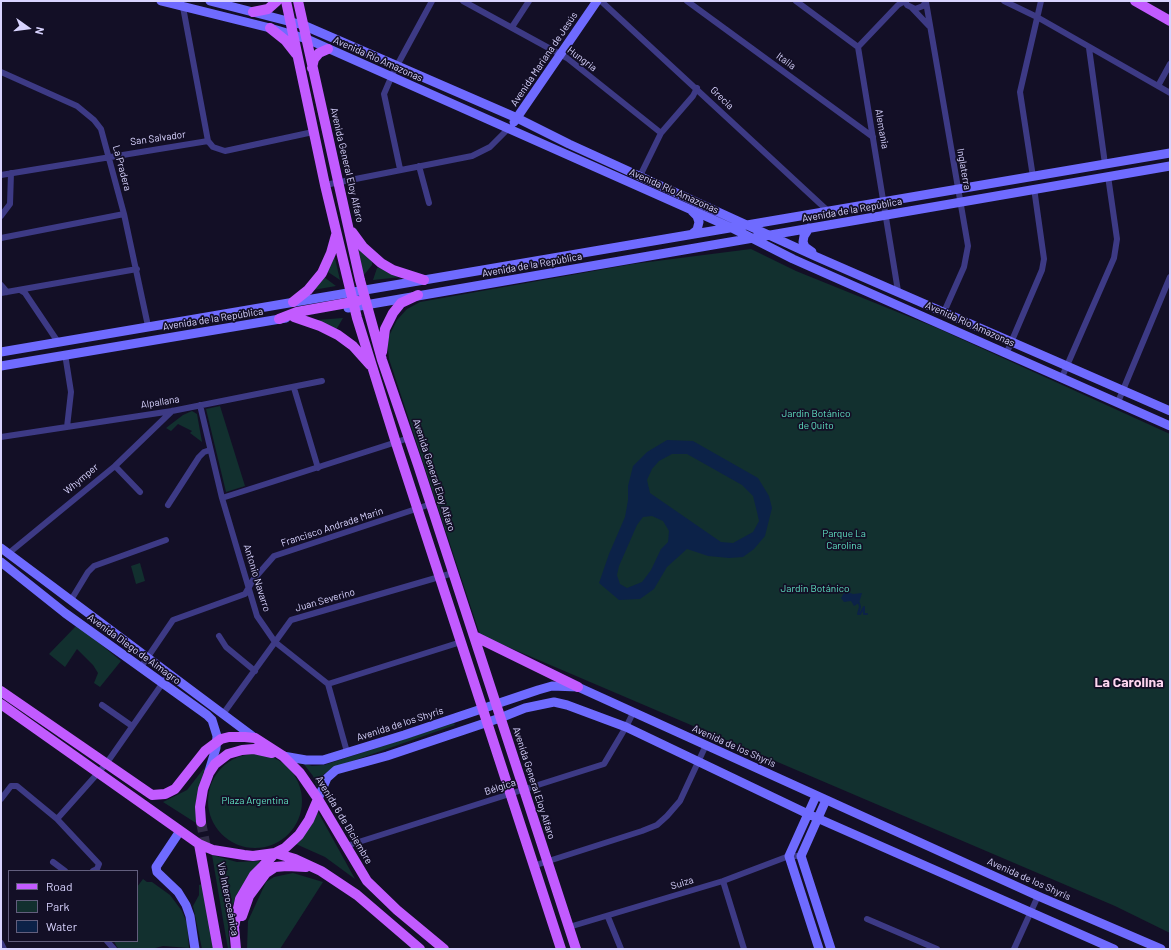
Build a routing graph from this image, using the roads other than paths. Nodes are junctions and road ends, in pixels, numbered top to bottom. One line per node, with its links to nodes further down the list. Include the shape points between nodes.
1 (161, 1): 18 (main road, Avenida Río Amazonas)
2 (210, 1): 20 (main road, Avenida Río Amazonas)
3 (277, 1): 20 (main road, via 268,9)
4 (286, 1): 22 (main road)
5 (298, 1): 24 (main road, Avenida General Eloy Alfaro)
6 (432, 1): 36 (street)
7 (463, 1): 25 (street, Hungria)
8 (529, 1): 25 (street)
9 (597, 1): 33 (main road, Avenida Mariana de Jesús)
10 (601, 1): 41 (street, Grecia)
11 (688, 1): 47 (street, Italia)
12 (796, 1): 30 (street)
13 (905, 1): 19 (street); 30 (street, via 898,5)
14 (1004, 1): 21 (street)
15 (1041, 1): 21 (street)
16 (1135, 1): 23 (main road)
17 (926, 2): 19 (street, via 919,8); 26 (street, Inglaterra)
18 (183, 7): 27 (main road, Avenida Río Amazonas); 48 (street)
19 (911, 8): 26 (street)
20 (252, 12): 22 (main road, Avenida Río Amazonas)
21 (1037, 17): 31 (street); 61 (street, via 1020,92)
22 (290, 21): 24 (main road, Avenida Río Amazonas); 28 (main road)
23 (1170, 21)
24 (303, 25): 29 (main road, Avenida General Eloy Alfaro); 36 (main road, Avenida Río Amazonas)
25 (512, 27): 33 (street, Hungria)
26 (930, 27): 66 (street, Inglaterra)
27 (270, 28): 28 (main road, Avenida Río Amazonas); 34 (main road, via 285,40)
28 (294, 36): 29 (main road, Avenida Río Amazonas); 34 (main road)
29 (307, 40): 32 (main road, Avenida Río Amazonas); 37 (main road, Avenida General Eloy Alfaro)
30 (858, 47): 47 (street, Alemania)
31 (1089, 48): 40 (street); 51 (street)
32 (328, 49): 37 (main road, via 319,53); 39 (main road, Avenida Río Amazonas)
33 (559, 54): 43 (main road, Avenida Mariana de Jesús); 46 (street, Hungria)
34 (298, 57): 45 (main road)
35 (1170, 64): 40 (street)
36 (396, 66): 39 (street); 43 (main road, Avenida Río Amazonas)
37 (312, 68): 62 (main road, Avenida General Eloy Alfaro)
38 (1, 72): 50 (street, La Pradera, via 86,112 101,130)
39 (391, 77): 44 (main road, Avenida Río Amazonas); 54 (street, via 384,99)
40 (1158, 86): 42 (street)
41 (697, 88): 46 (street); 71 (street, Grecia)
42 (1170, 93)
43 (516, 118): 44 (main road, Avenida Mariana de Jesús); 59 (main road, Avenida Río Amazonas)
44 (508, 129): 53 (street, via 497,142 482,152); 70 (main road, Avenida Río Amazonas)
45 (313, 132): 48 (street, via 225,150 216,149); 64 (main road)
46 (661, 133): 59 (street)
47 (873, 136): 67 (street, Alemania)
48 (208, 141): 50 (street, San Salvador)
49 (1170, 153): 51 (main road, Avenida de la República)
50 (109, 156): 57 (street, San Salvador); 72 (street, La Pradera)
51 (1105, 164): 55 (main road, Avenida de la República)
52 (1170, 164): 56 (main road, Avenida de la República); 60 (main road, Avenida de la República)
53 (419, 166): 54 (street); 69 (street)
54 (400, 169): 62 (street)
55 (1063, 172): 56 (main road, Avenida de la República); 61 (main road, Avenida de la República)
56 (1097, 172): 63 (main road, Avenida de la República)
57 (11, 173): 58 (street, San Salvador); 74 (street, via 10,204)
58 (1, 175)
59 (640, 176): 75 (main road, Avenida Río Amazonas)
60 (1108, 176): 63 (main road, Avenida de la República); 107 (street, via 1117,239 1114,258)
61 (1033, 177): 66 (main road, Avenida de la República)
62 (338, 182): 64 (street); 76 (main road, Avenida General Eloy Alfaro)
63 (1067, 182): 65 (main road, Avenida de la República)
64 (325, 185): 79 (main road)
65 (1034, 188): 68 (main road, Avenida de la República); 101 (street, via 1044,259 1042,270)
66 (957, 190): 67 (main road, Avenida de la República); 68 (street, Inglaterra)
67 (884, 202): 71 (main road, Avenida de la República); 73 (street, Alemania)
68 (959, 202): 73 (main road, Avenida de la República); 97 (street, Inglaterra, via 968,246 964,267)
69 (429, 203)
70 (691, 210): 77 (main road, Avenida Río Amazonas); 80 (main road, via 699,222 697,230)
71 (828, 211): 75 (main road, Avenida de la República)
72 (124, 214): 82 (street); 85 (street, La Pradera)
73 (886, 215): 78 (main road, Avenida de la República); 91 (street, Alemania)
74 (1, 216)
75 (749, 225): 77 (main road, Avenida de la República); 81 (main road, Avenida Río Amazonas)
76 (349, 228): 87 (main road, via 363,247 380,263); 90 (main road, Avenida General Eloy Alfaro)
77 (732, 228): 80 (main road, Avenida de la República); 83 (main road, Avenida Río Amazonas)
78 (809, 228): 81 (main road, Avenida de la República); 84 (main road, via 804,236 804,245)
79 (337, 233): 94 (main road); 95 (main road, via 322,273 308,290)
80 (692, 234): 87 (main road, Avenida de la República)
81 (771, 235): 83 (main road, Avenida de la República); 84 (main road, Avenida Río Amazonas)
82 (1, 238)
83 (752, 238): 93 (main road, Avenida de la República); 104 (main road, Avenida Río Amazonas, via 792,259)
84 (817, 257): 91 (main road, Avenida Río Amazonas)
85 (137, 269): 89 (street); 100 (street, La Pradera)
86 (1170, 277): 113 (street)
87 (424, 280): 90 (main road, Avenida de la República)
88 (1, 285): 92 (street)
89 (20, 290): 92 (street); 102 (street, via 25,293)
90 (363, 291): 94 (main road, via 361,299); 96 (main road, Avenida General Eloy Alfaro)
91 (898, 291): 97 (main road, Avenida Río Amazonas)
92 (4, 293)
93 (418, 295): 96 (main road, Avenida de la República); 106 (main road, via 401,304 393,313 385,329)
94 (353, 300): 95 (main road, Avenida de la República); 96 (main road, Avenida de la República); 98 (main road, Avenida de la República); 99 (main road, via 297,312); 109 (main road)
95 (293, 302): 100 (main road, Avenida de la República)
96 (366, 304): 106 (main road, Avenida General Eloy Alfaro)
97 (944, 312): 101 (main road, Avenida Río Amazonas)
98 (294, 317): 99 (main road, Avenida de la República); 109 (main road, via 320,326 345,340)
99 (279, 319): 105 (main road, Avenida de la República)
100 (148, 326): 102 (main road, Avenida de la República)
101 (1012, 341): 104 (street); 107 (main road, Avenida Río Amazonas)
102 (58, 342): 103 (main road, Avenida de la República)
103 (1, 352)
104 (1007, 352): 110 (main road, Avenida Río Amazonas)
105 (65, 354): 108 (main road, Avenida de la República); 119 (street, via 70,387)
106 (382, 360): 121 (main road, Avenida General Eloy Alfaro)
107 (1067, 365): 110 (street); 113 (main road, Avenida Río Amazonas)
108 (1, 366)
109 (374, 369): 122 (main road)
110 (1062, 377): 114 (main road, Avenida Río Amazonas)
111 (322, 381): 112 (street, Alpallana)
112 (294, 388): 115 (street, Alpallana); 125 (street)
113 (1123, 390): 114 (street); 117 (main road, Avenida Río Amazonas)
114 (1118, 402): 118 (main road, Avenida Río Amazonas)
115 (200, 406): 116 (street, Alpallana); 123 (street, Antonio Navarro)
116 (172, 411): 119 (street, Alpallana); 124 (street, Whymper)
117 (1170, 411)
118 (1170, 426)
119 (67, 427): 120 (street, Alpallana)
120 (1, 436)
121 (409, 438): 122 (street); 128 (main road, Avenida General Eloy Alfaro)
122 (396, 443): 125 (street); 130 (main road)
123 (210, 450): 127 (street, Antonio Navarro); 129 (street, via 199,458)
124 (115, 466): 126 (street); 132 (street, Whymper)
125 (318, 468): 127 (street)
126 (140, 492)
127 (222, 498): 136 (street, Antonio Navarro)
128 (431, 504): 130 (street, Francisco Andrade Marin); 134 (main road, Avenida General Eloy Alfaro)
129 (168, 505)
130 (418, 509): 135 (main road); 136 (street, Francisco Andrade Marin, via 274,556)
131 (166, 540): 137 (street, via 94,566)
132 (5, 550): 133 (main road, Whymper); 137 (main road, Avenida Diego de Almagro)
133 (1, 561): 143 (main road, Avenida Diego de Almagro, via 65,613)
134 (453, 573): 135 (street, Juan Severino); 139 (main road, Avenida General Eloy Alfaro)
135 (440, 577): 140 (street, Juan Severino, via 291,620); 141 (main road)
136 (248, 588): 140 (street, Antonio Navarro, via 257,616); 142 (street, Francisco Andrade Marin, via 245,594 173,620)
137 (71, 600): 142 (main road, Avenida Diego de Almagro)
138 (219, 636): 144 (street, via 226,647)
139 (474, 636): 148 (main road); 151 (main road, Avenida General Eloy Alfaro)
140 (275, 642): 144 (street, Juan Severino); 147 (street, Antonio Navarro)
141 (462, 642): 147 (street); 153 (main road)
142 (147, 657): 143 (street, Francisco Andrade Marin); 145 (main road, Avenida Diego de Almagro)
143 (141, 667): 146 (main road, Avenida Diego de Almagro)
144 (255, 671): 155 (street, Juan Severino)
145 (169, 674): 146 (street); 155 (main road, Avenida Diego de Almagro)
146 (163, 683): 158 (street); 161 (main road, Avenida Diego de Almagro, via 210,719)
147 (328, 684): 163 (street)
148 (578, 687): 151 (main road, Avenida de los Shyris, via 552,686); 154 (main road, Avenida de los Shyris)
149 (1, 691): 166 (main road)
150 (1, 704): 167 (main road)
151 (495, 704): 153 (main road, Avenida de los Shyris); 156 (main road, Avenida General Eloy Alfaro)
152 (102, 705): 158 (street)
153 (484, 708): 157 (main road); 163 (main road, Avenida de los Shyris)
154 (633, 713): 159 (street, Bélgica); 162 (main road, Avenida de los Shyris)
155 (223, 714): 160 (main road, Avenida Diego de Almagro)
156 (500, 718): 157 (main road); 159 (main road, via 525,708 554,702); 169 (main road, Avenida General Eloy Alfaro)
157 (488, 722): 170 (main road); 173 (main road, via 336,770 327,778)
158 (132, 726): 166 (street)
159 (626, 727): 165 (main road); 169 (street, Bélgica, via 604,764)
160 (255, 738): 161 (main road, via 229,737); 164 (main road, Avenida 6 de Diciembre)
161 (217, 742): 166 (main road, via 205,751 175,789 165,794 152,795 145,792); 168 (main road, Avenida Diego de Almagro)
162 (706, 745): 165 (street); 171 (main road, Avenida de los Shyris)
163 (347, 752): 164 (main road, Avenida de los Shyris, via 314,760)
164 (283, 756): 168 (main road, via 254,749 236,751 221,758); 173 (main road, Avenida 6 de Diciembre, via 300,773)
165 (699, 763): 175 (main road); 186 (street, via 680,801 657,825)
166 (106, 764): 167 (street)
167 (98, 772): 177 (street); 179 (main road)
168 (209, 773): 178 (main road, via 201,795)
169 (523, 790): 170 (street, Bélgica); 186 (main road, Avenida General Eloy Alfaro)
170 (511, 794): 181 (street, Bélgica); 188 (main road)
171 (816, 796): 174 (main road, Avenida de los Shyris); 175 (main road)
172 (1, 799): 177 (street, via 11,786 17,786)
173 (318, 799): 181 (main road, Avenida 6 de Diciembre); 183 (main road, Vía Interoceánica, via 311,817 299,835)
174 (826, 800): 176 (main road); 193 (main road, Avenida de los Shyris)
175 (808, 814): 176 (main road); 184 (main road)
176 (818, 818): 185 (main road); 194 (main road)
177 (57, 819): 190 (street, via 98,864)
178 (201, 822)
179 (180, 831): 180 (main road); 200 (main road, via 156,867 157,872 178,892 186,905)
180 (199, 844): 183 (main road, via 218,851 244,855); 201 (main road)
181 (346, 846): 206 (main road, Avenida 6 de Diciembre, via 367,881)
182 (207, 853): 202 (main road, Vía Interoceánica)
183 (275, 853): 191 (main road); 203 (main road, Vía Interoceánica, via 254,875 240,899 234,927)
184 (789, 856): 185 (street, Suiza); 192 (street, Suiza); 211 (main road)
185 (802, 856): 212 (main road)
186 (546, 861): 188 (street); 197 (main road, Avenida General Eloy Alfaro)
187 (52, 862): 189 (street)
188 (533, 866): 207 (main road)
189 (64, 870)
190 (97, 870)
191 (321, 871): 204 (main road, via 287,866 276,867 266,873 249,896 242,911); 205 (main road, via 357,895)
192 (723, 881): 195 (street, Suiza); 210 (street)
193 (1038, 896): 194 (street); 216 (main road, Avenida de los Shyris)
194 (1030, 913): 214 (street); 215 (main road)
195 (608, 916): 197 (street, Suiza); 209 (street)
196 (867, 919): 213 (street)
197 (569, 927): 208 (main road, Avenida General Eloy Alfaro)
198 (1, 943): 199 (street)
199 (4, 949)
200 (195, 949)
201 (218, 949)
202 (225, 949)
203 (236, 949)
204 (240, 949)
205 (420, 949)
206 (444, 949)
207 (561, 949)
208 (576, 949)
209 (621, 949)
210 (744, 949)
211 (820, 949)
212 (831, 949)
213 (937, 949)
214 (1014, 949)
215 (1114, 949)
216 (1161, 949)

